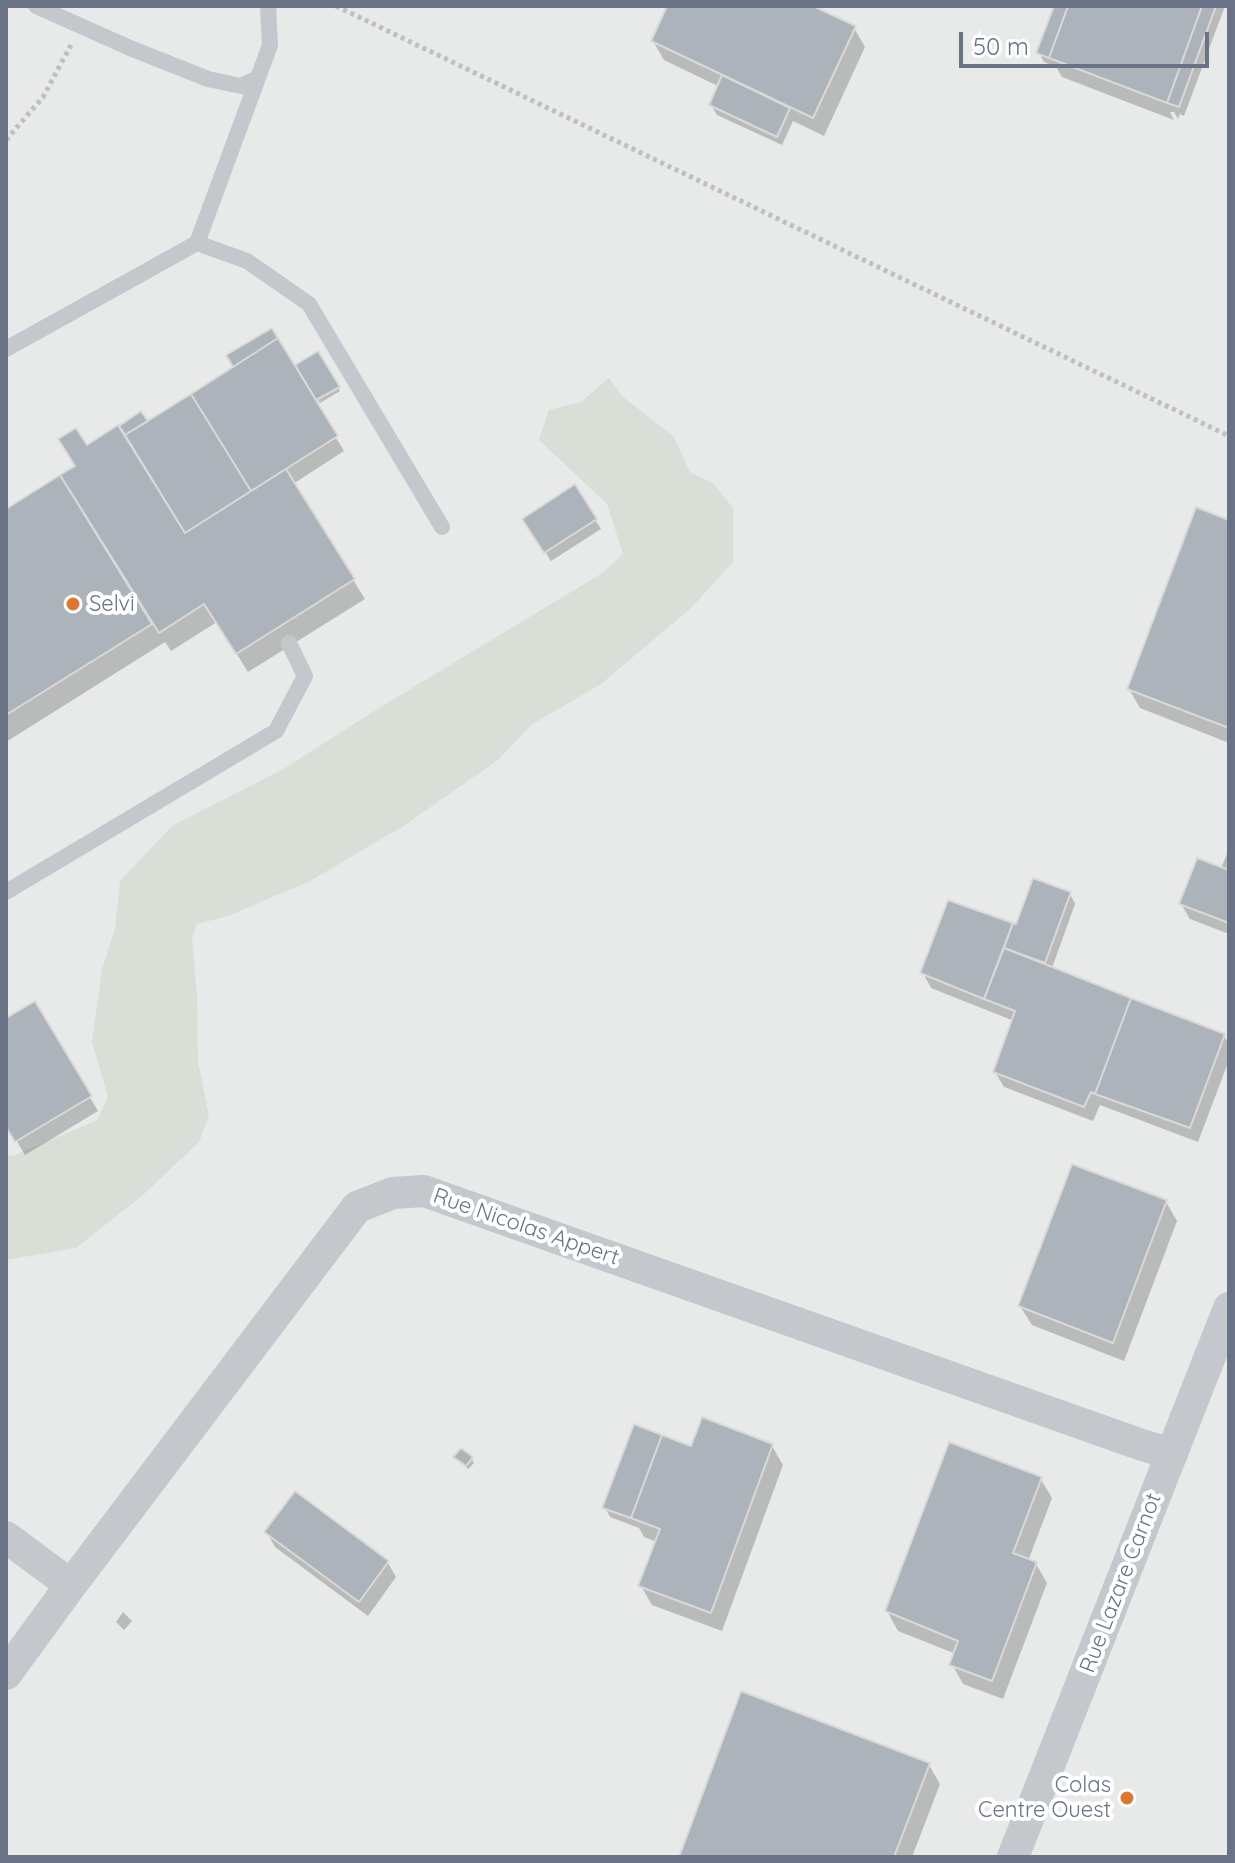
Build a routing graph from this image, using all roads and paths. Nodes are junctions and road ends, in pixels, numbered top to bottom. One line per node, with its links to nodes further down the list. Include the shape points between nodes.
1 (36, 6): 4 (lane)
2 (268, 6): 5 (lane, via 270,45)
3 (336, 6): 9 (path)
4 (82, 27): 5 (lane, via 208,79 241,86); 6 (path, via 43,97)
5 (258, 78): 7 (lane)
6 (6, 140)
7 (197, 243): 8 (lane); 10 (lane, via 247,261 309,304)
8 (6, 349)
9 (1229, 436)
10 (442, 527)
11 (289, 643): 12 (lane, via 305,676 276,731)
12 (6, 892)
13 (1229, 1308): 14 (street, Rue Lazare Carnot)
14 (1172, 1454): 16 (street, Rue Nicolas Appert, via 424,1191 393,1193 357,1207); 18 (street, Rue Lazare Carnot)
15 (6, 1537): 16 (street)
16 (71, 1585): 17 (street, Rue Nicolas Appert)
17 (6, 1674)
18 (1013, 1857)

